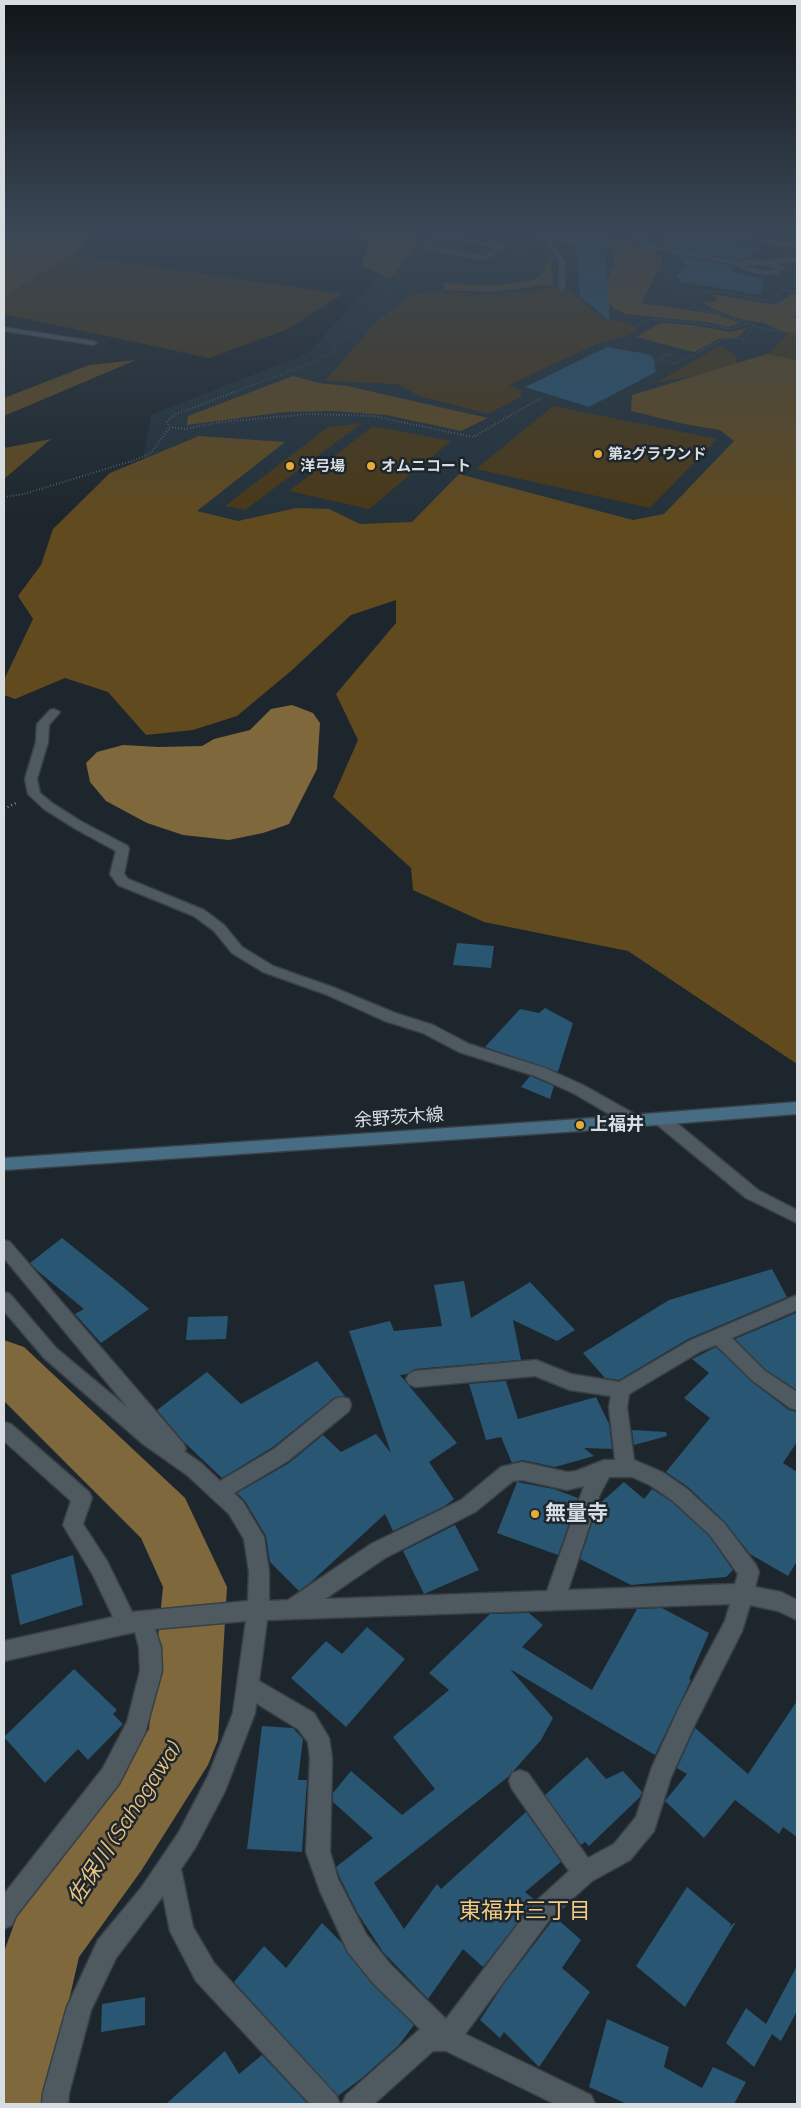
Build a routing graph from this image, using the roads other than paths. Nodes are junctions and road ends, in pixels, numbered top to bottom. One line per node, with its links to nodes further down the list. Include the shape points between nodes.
1 (4, 328): 2 (lane)
2 (93, 343)
3 (54, 712): 6 (street, via 43,724 42,742 32,778 34,794 78,826 123,849 117,874 123,882 199,913 219,928 238,950 268,969 330,990 464,1048 540,1072)
4 (797, 1108): 5 (main road, 余野茨木線)
5 (661, 1119): 6 (main road, 余野茨木線); 8 (street, via 752,1194)
6 (634, 1121): 7 (main road, 余野茨木線)
7 (4, 1164)
8 (797, 1217)
9 (4, 1247): 18 (street)
10 (4, 1299): 18 (street, via 50,1354 150,1438)
11 (797, 1302): 12 (street)
12 (719, 1336): 14 (street, via 695,1346); 15 (street, via 759,1376)
13 (415, 1379): 14 (street, via 536,1368 570,1382)
14 (620, 1390): 20 (street, via 618,1407)
15 (797, 1402)
16 (342, 1405): 21 (street, via 281,1455)
17 (4, 1430): 27 (street, via 82,1498 73,1525)
18 (194, 1468): 21 (street)
19 (604, 1468): 20 (street); 23 (street, via 591,1491); 24 (street, via 566,1481 522,1471 508,1473 468,1506 378,1551)
20 (625, 1468): 22 (street, via 657,1478 717,1529 749,1572)
21 (219, 1492): 26 (street, via 236,1508 254,1537 259,1572)
22 (742, 1594): 23 (street); 25 (street, via 781,1602); 32 (street, via 734,1624 660,1776 646,1823 622,1852)
23 (554, 1600): 24 (street)
24 (291, 1610): 26 (street)
25 (797, 1610)
26 (258, 1611): 27 (street); 29 (street)
27 (134, 1622): 28 (street); 33 (street, via 150,1647 151,1671 137,1725 111,1776)
28 (4, 1651)
29 (248, 1686): 31 (street, via 244,1713 217,1783); 34 (street, via 306,1721 318,1738 318,1852 328,1883 357,1944 382,1974)
30 (520, 1781): 32 (street)
31 (169, 1868): 35 (street, via 107,1948 79,2007); 36 (street, via 182,1931 205,1972)
32 (584, 1873): 34 (street, via 542,1911)
33 (4, 1917)
34 (447, 2038): 37 (street, via 428,2038); 38 (street)
35 (55, 2104)
36 (328, 2104)
37 (355, 2104)
38 (582, 2104)

